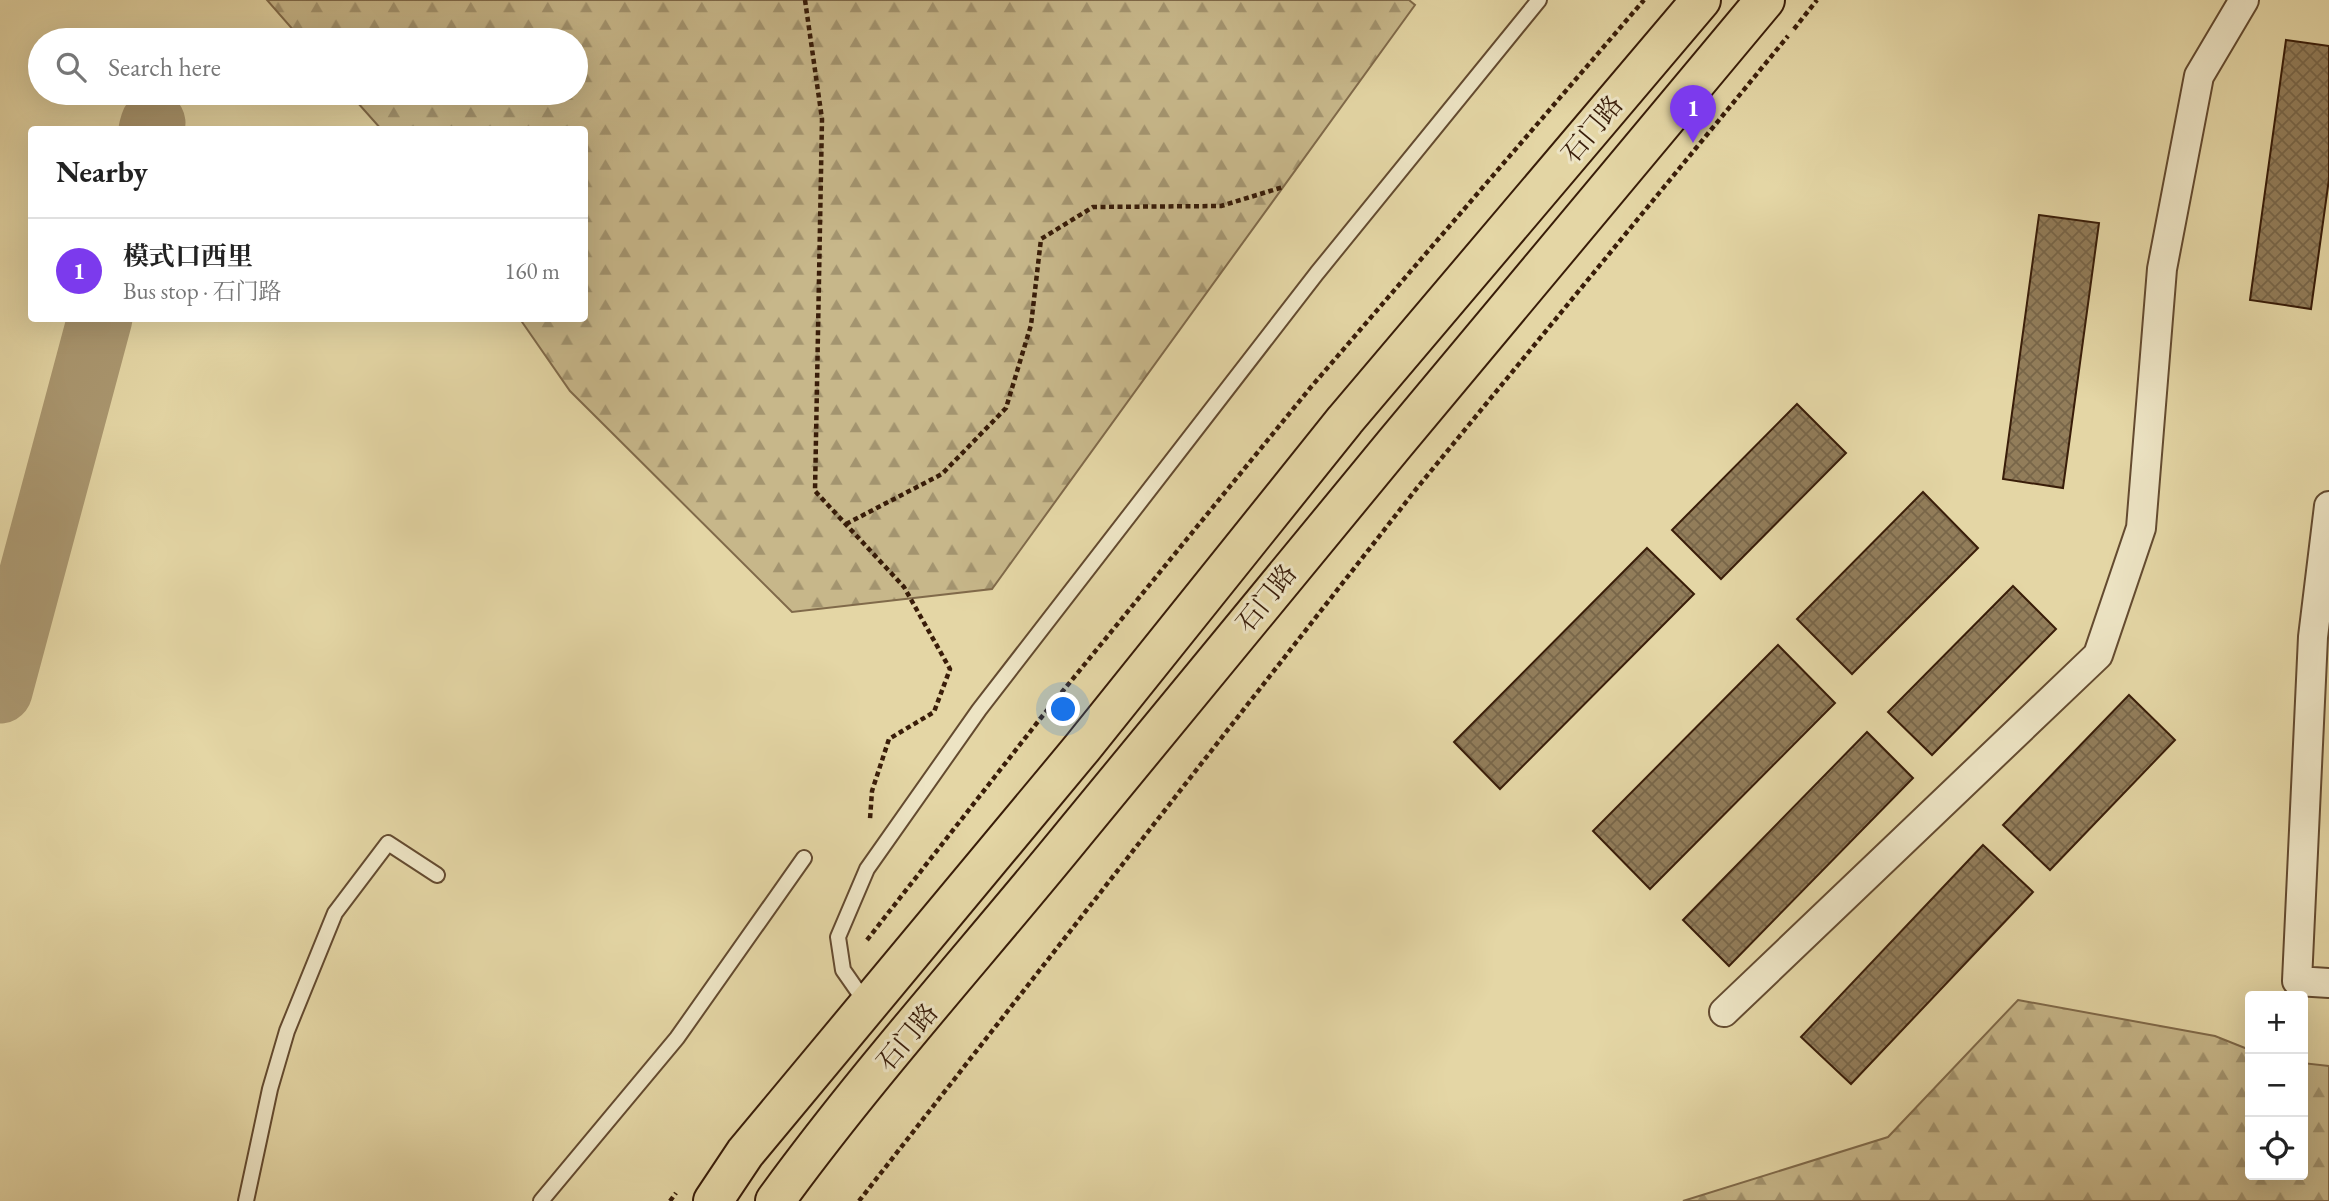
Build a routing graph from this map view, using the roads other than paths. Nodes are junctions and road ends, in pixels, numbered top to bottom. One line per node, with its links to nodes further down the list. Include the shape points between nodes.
1 (1539, 0): 9 (lane, via 1275,327 979,710 867,869 838,937 843,970)
2 (1702, 0): 9 (highway, 石门路, via 1345,420 1082,748)
3 (1765, 0): 14 (highway, 石门路, via 1382,456 812,1150)
4 (2244, 0): 10 (street, via 2199,76 2162,269 2141,528 2098,655)
5 (2329, 506): 8 (street, via 2314,637 2297,981)
6 (804, 859): 13 (lane, via 677,1038)
7 (438, 875): 12 (lane, via 388,843 335,913 287,1031)
8 (2329, 983)
9 (867, 1004): 11 (highway, 石门路, via 746,1153)
10 (1724, 1012)
11 (695, 1196)
12 (246, 1201)
13 (541, 1201)
14 (775, 1201)

